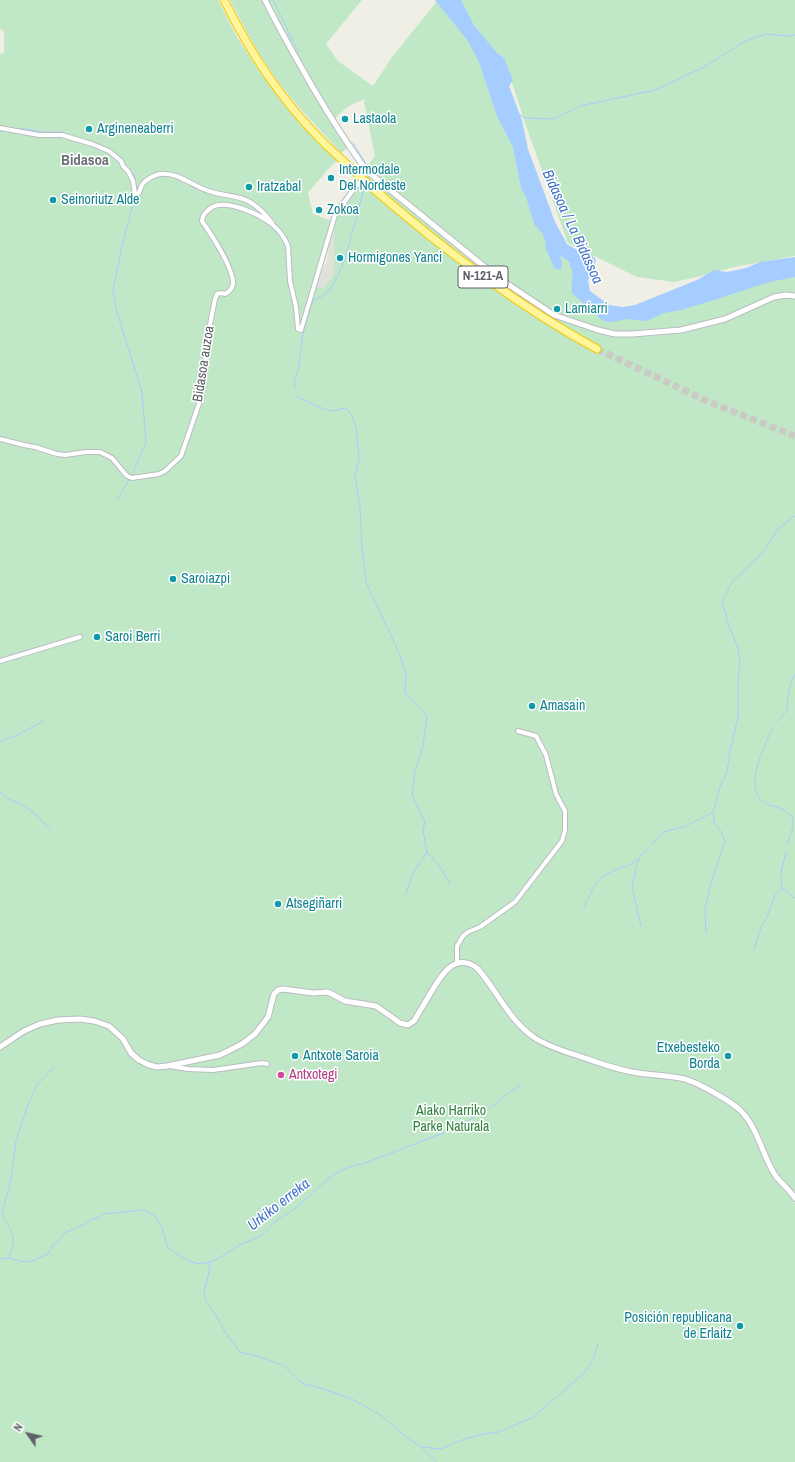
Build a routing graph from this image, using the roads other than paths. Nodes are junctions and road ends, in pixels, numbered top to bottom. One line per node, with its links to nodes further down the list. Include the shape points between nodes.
1 (224, 0): 7 (highway, N-121-A, bridge, via 267,76 297,114 368,184 433,239 500,289 546,320)
2 (264, 0): 4 (street, via 325,108)
3 (0, 128): 5 (street, Bidasoa auzoa, via 39,135 62,135 109,151 122,161 133,181 136,196 143,183 150,178 159,174 169,174 204,190 242,198 250,202)
4 (367, 171): 5 (street, Bidasoa auzoa, via 335,215 301,330 297,326 290,281 288,246); 6 (street, via 497,277 554,315 598,330 615,334 681,330 725,319 774,297)
5 (274, 226): 8 (street, Bidasoa auzoa, via 255,214 231,205 212,207 202,216 202,221 228,264 233,284 230,292 217,294 215,299 208,335 202,395 181,456 165,471 132,478 112,458 100,452 65,455)
6 (795, 296)
7 (597, 349)
8 (0, 440)
9 (80, 637): 10 (street)
10 (0, 661)
11 (518, 731): 12 (street, via 536,736 546,755 556,794 565,811 565,830 562,841 551,858 515,902 458,941)
12 (456, 964): 15 (street, via 444,972 414,1021 408,1025 400,1023 376,1006 345,1001 328,992 283,988 274,994 268,1017 255,1034 242,1044 220,1055); 16 (street, via 464,963 477,968 518,1024 545,1044 632,1072 694,1082 726,1100 741,1111 752,1127 766,1160)
13 (0, 1047): 15 (street, via 40,1024 80,1019 109,1026 123,1039 130,1053 139,1060 157,1067)
14 (267, 1064): 15 (street, via 213,1070)
15 (167, 1066)
16 (795, 1198)

